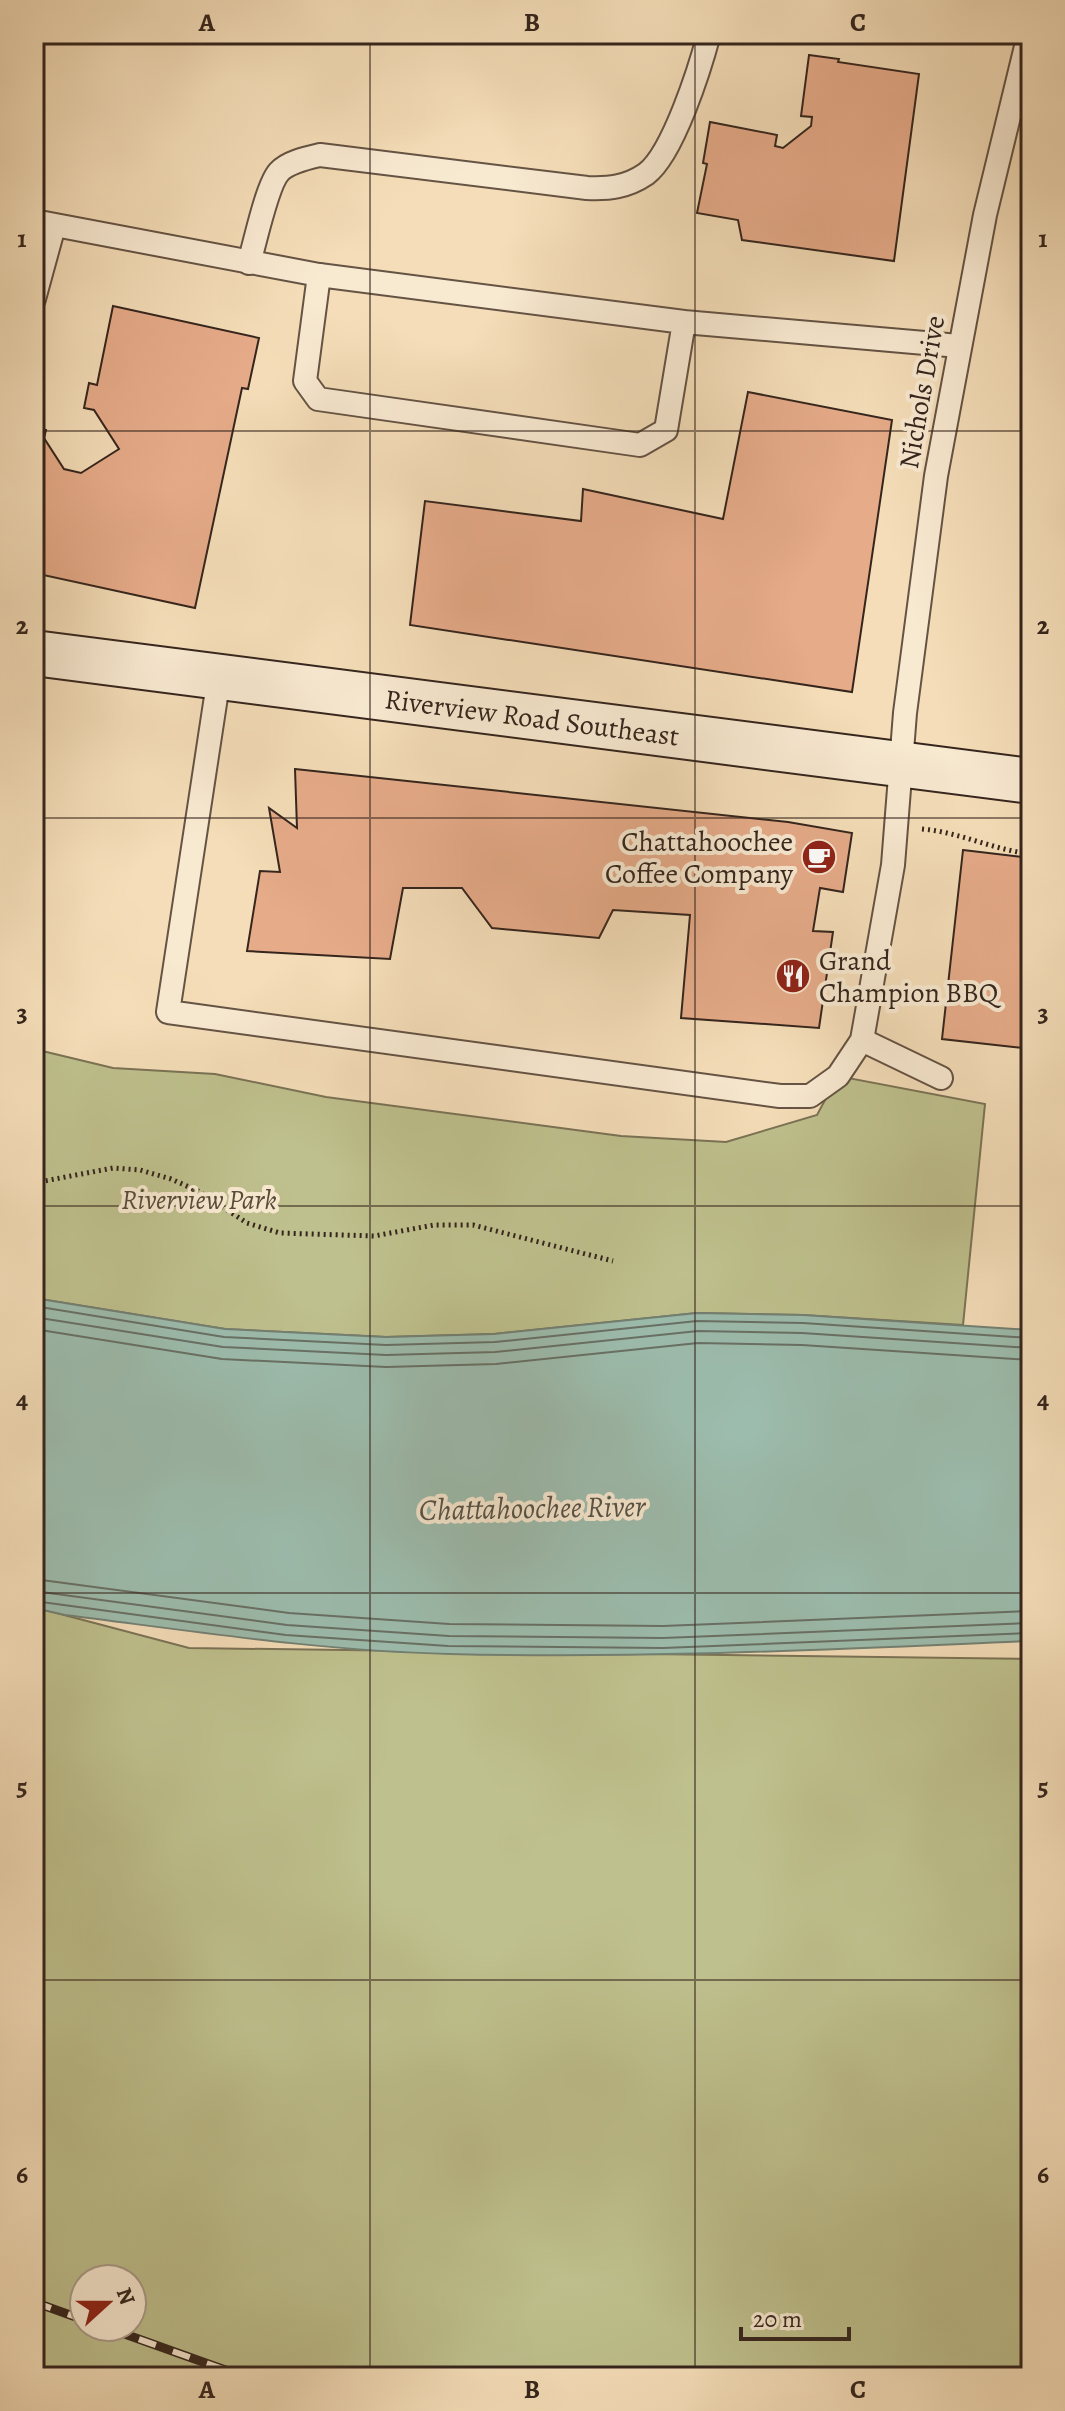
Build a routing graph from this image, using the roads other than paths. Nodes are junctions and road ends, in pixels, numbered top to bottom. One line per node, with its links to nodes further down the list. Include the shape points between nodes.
1 (709, 34): 4 (lane, via 672,141 647,173 615,189 320,155 279,172)
2 (1029, 34): 8 (lane, Nichols Drive)
3 (44, 223): 4 (lane); 6 (lane)
4 (249, 263): 5 (lane)
5 (319, 275): 7 (lane); 7 (lane, via 305,381 318,399 640,445 666,430)
6 (34, 299)
7 (684, 322): 8 (lane)
8 (959, 346): 11 (lane, Nichols Drive, via 936,476)
9 (34, 653): 10 (street, Riverview Road Southeast)
10 (219, 677): 11 (street, Riverview Road Southeast); 13 (lane, via 168,1012 780,1096 810,1096 838,1076)
11 (900, 765): 12 (street, Riverview Road Southeast); 13 (lane, Nichols Drive, via 893,865)
12 (1031, 781)
13 (862, 1040): 14 (lane)
14 (941, 1078)

